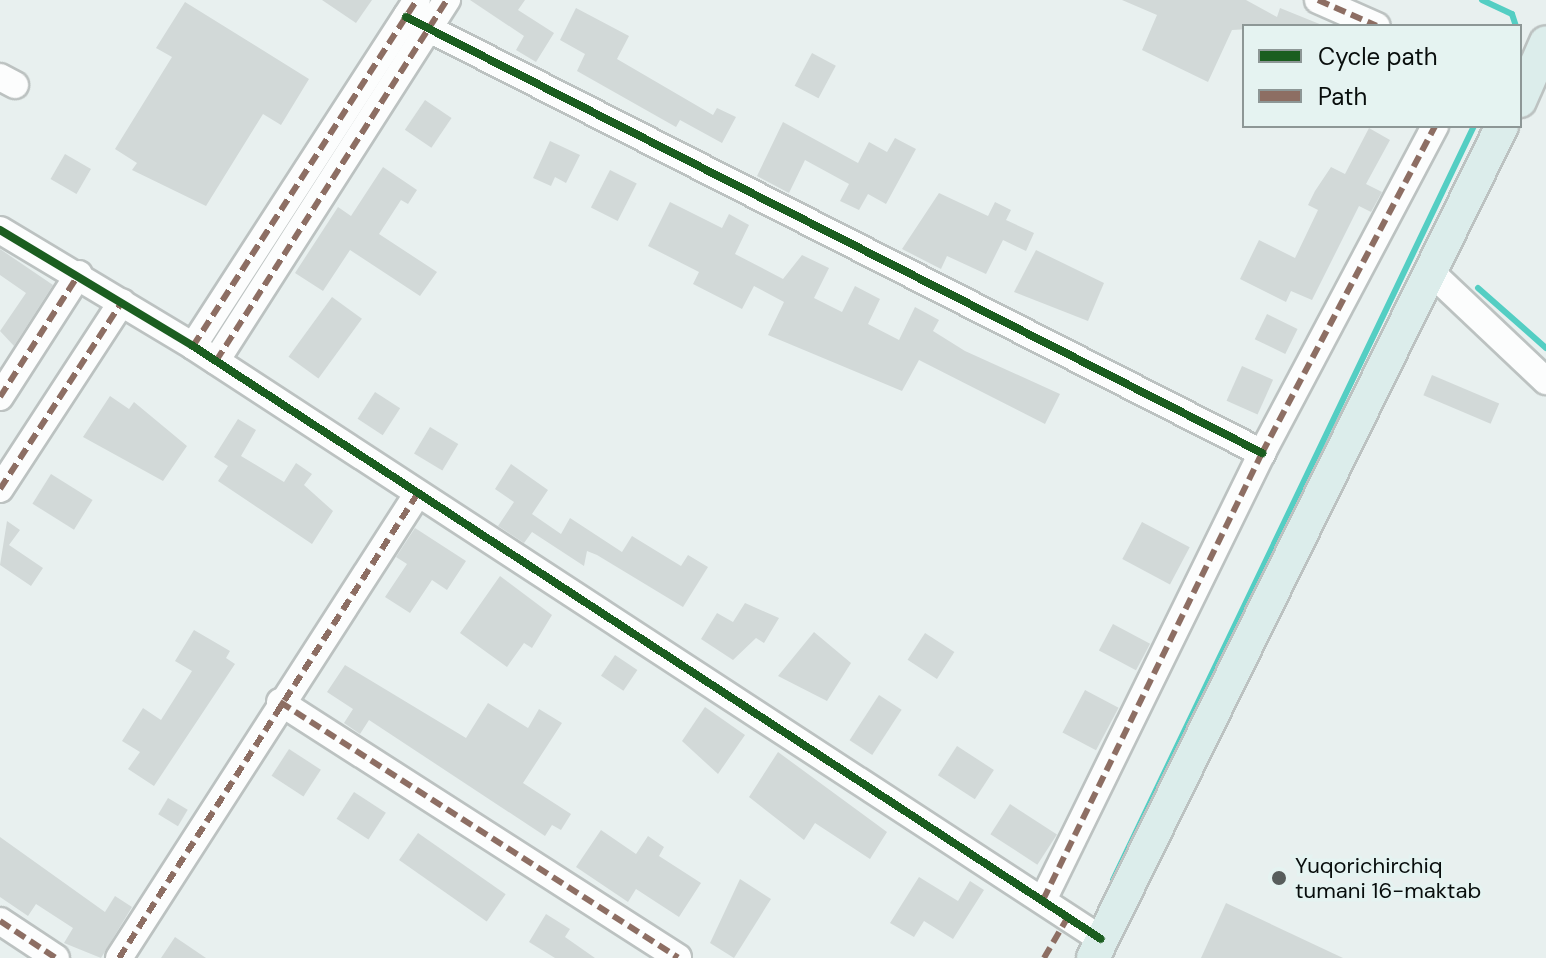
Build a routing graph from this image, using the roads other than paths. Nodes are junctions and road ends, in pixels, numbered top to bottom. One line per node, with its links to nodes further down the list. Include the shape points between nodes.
1 (447, 0): 3 (street)
2 (1318, 0): 4 (street)
3 (417, 16): 15 (street); 16 (street); 19 (street)
4 (1372, 24)
5 (1542, 50): 6 (main road); 7 (main road)
6 (1522, 89)
7 (1522, 96)
8 (1434, 128): 19 (street)
9 (1501, 128): 25 (main road)
10 (1508, 128): 13 (main road)
11 (0, 230): 12 (street)
12 (79, 274): 14 (street); 18 (street)
13 (1437, 278): 17 (street); 25 (main road)
14 (122, 302): 15 (street); 20 (street)
15 (193, 346): 16 (street)
16 (216, 361): 21 (street)
17 (1546, 381)
18 (0, 397)
19 (1262, 453): 23 (street)
20 (0, 489)
21 (416, 496): 22 (street); 23 (street)
22 (280, 702): 27 (street); 28 (street)
23 (1043, 900): 25 (street)
24 (0, 921): 26 (street)
25 (1100, 948)
26 (56, 958)
27 (119, 958)
28 (678, 958)

